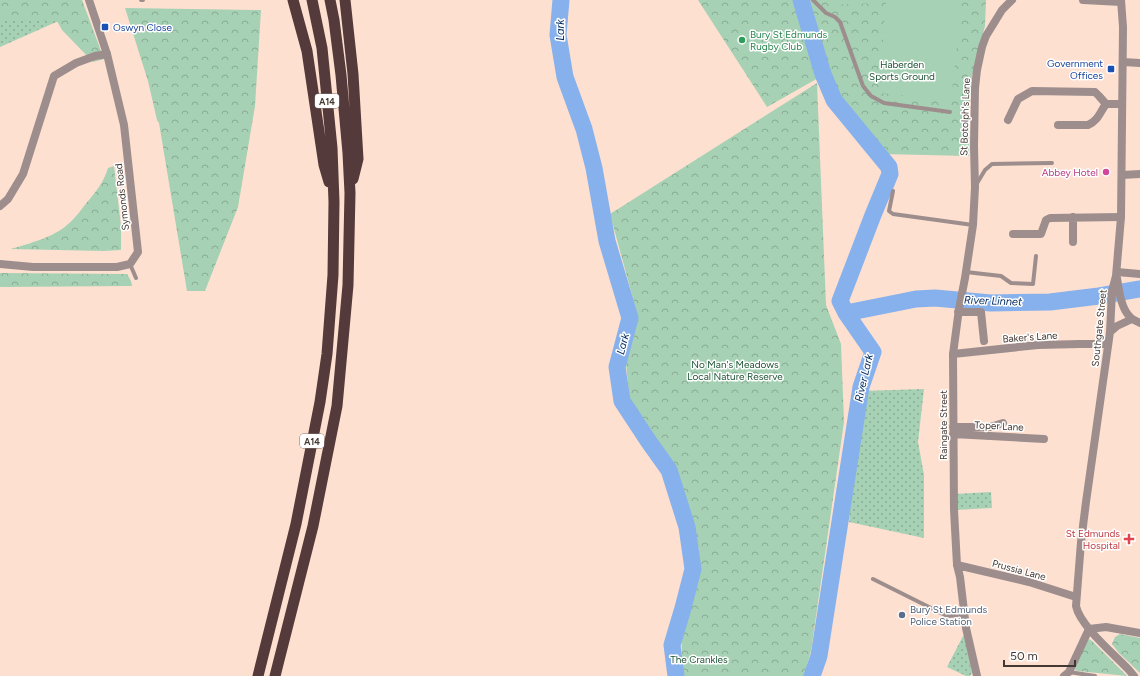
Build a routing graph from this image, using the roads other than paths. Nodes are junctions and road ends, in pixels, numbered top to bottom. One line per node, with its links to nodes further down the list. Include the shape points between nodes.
1 (89, 0): 10 (street, Symonds Road)
2 (293, 0): 25 (highway, via 307,51 324,165)
3 (312, 0): 25 (highway, A14, via 322,48 332,148)
4 (330, 0): 24 (highway, A14, via 341,75)
5 (345, 0): 24 (highway, via 358,158)
6 (813, 0): 15 (lane, via 840,22 863,86 871,96 884,103)
7 (1012, 0): 19 (street, St Botolph's Lane, via 994,21 982,47 975,88)
8 (1083, 0): 9 (street)
9 (1121, 1): 11 (street, Southgate Street)
10 (107, 54): 26 (street, via 76,63 54,76 23,174 8,199); 34 (street, Symonds Road, via 124,125 138,252)
11 (1123, 62): 12 (street); 14 (street, Southgate Street)
12 (1140, 63)
13 (1106, 104): 14 (street); 16 (street, via 1095,92 1032,91 1018,99); 17 (street, via 1093,123)
14 (1122, 104): 20 (street, Southgate Street)
15 (950, 112)
16 (1008, 120)
17 (1058, 125)
18 (1052, 163): 22 (lane, via 992,164 985,170)
19 (974, 173): 22 (street, Raingate Street)
20 (1122, 174): 21 (street); 28 (street, Southgate Street)
21 (1140, 174)
22 (975, 187): 29 (street, Raingate Street)
23 (893, 191): 29 (lane, via 889,211 893,214)
24 (350, 193): 60 (highway, A14, via 348,285 337,406 313,526)
25 (334, 202): 59 (highway, A14, via 333,275 327,354 320,402 296,524)
26 (0, 206)
27 (1073, 217): 28 (street); 30 (street, via 1046,220 1041,234); 31 (street)
28 (1121, 217): 36 (street, Southgate Street)
29 (973, 225): 35 (street, Raingate Street)
30 (1013, 234)
31 (1073, 242)
32 (1036, 256): 35 (lane, via 1033,284 1011,283 1001,276)
33 (0, 264): 34 (street, via 33,267 117,267)
34 (130, 264): 38 (lane)
35 (966, 272): 40 (street, Raingate Street)
36 (1116, 274): 37 (street); 39 (street, Southgate Street)
37 (1140, 274)
38 (136, 278)
39 (1115, 293): 41 (street); 43 (street, Southgate Street)
40 (958, 311): 44 (street, via 981,312); 46 (street, Raingate Street)
41 (1132, 319): 42 (street); 43 (street)
42 (1140, 323)
43 (1110, 332): 45 (street, Southgate Street)
44 (984, 340)
45 (1108, 344): 46 (street, Baker's Lane, via 1038,346); 52 (street, Southgate Street)
46 (953, 354): 48 (street, Raingate Street)
47 (1003, 423): 48 (street, Toper Lane, via 990,427)
48 (953, 430): 49 (street, Toper Lane); 50 (street, Raingate Street)
49 (1044, 439)
50 (957, 564): 52 (street, Prussia Lane); 53 (street, Raingate Street)
51 (873, 579): 53 (lane, via 947,616)
52 (1076, 597): 55 (street, Southgate Street, via 1077,612)
53 (964, 614): 61 (street, Raingate Street)
54 (1106, 627): 55 (street); 56 (street); 57 (street)
55 (1089, 629): 57 (street, Southgate Street); 58 (street)
56 (1140, 633)
57 (1101, 641): 63 (street, Southgate Street)
58 (1066, 674): 62 (lane)
59 (258, 676)
60 (275, 676)
61 (976, 676)
62 (1095, 676)
63 (1134, 676)

